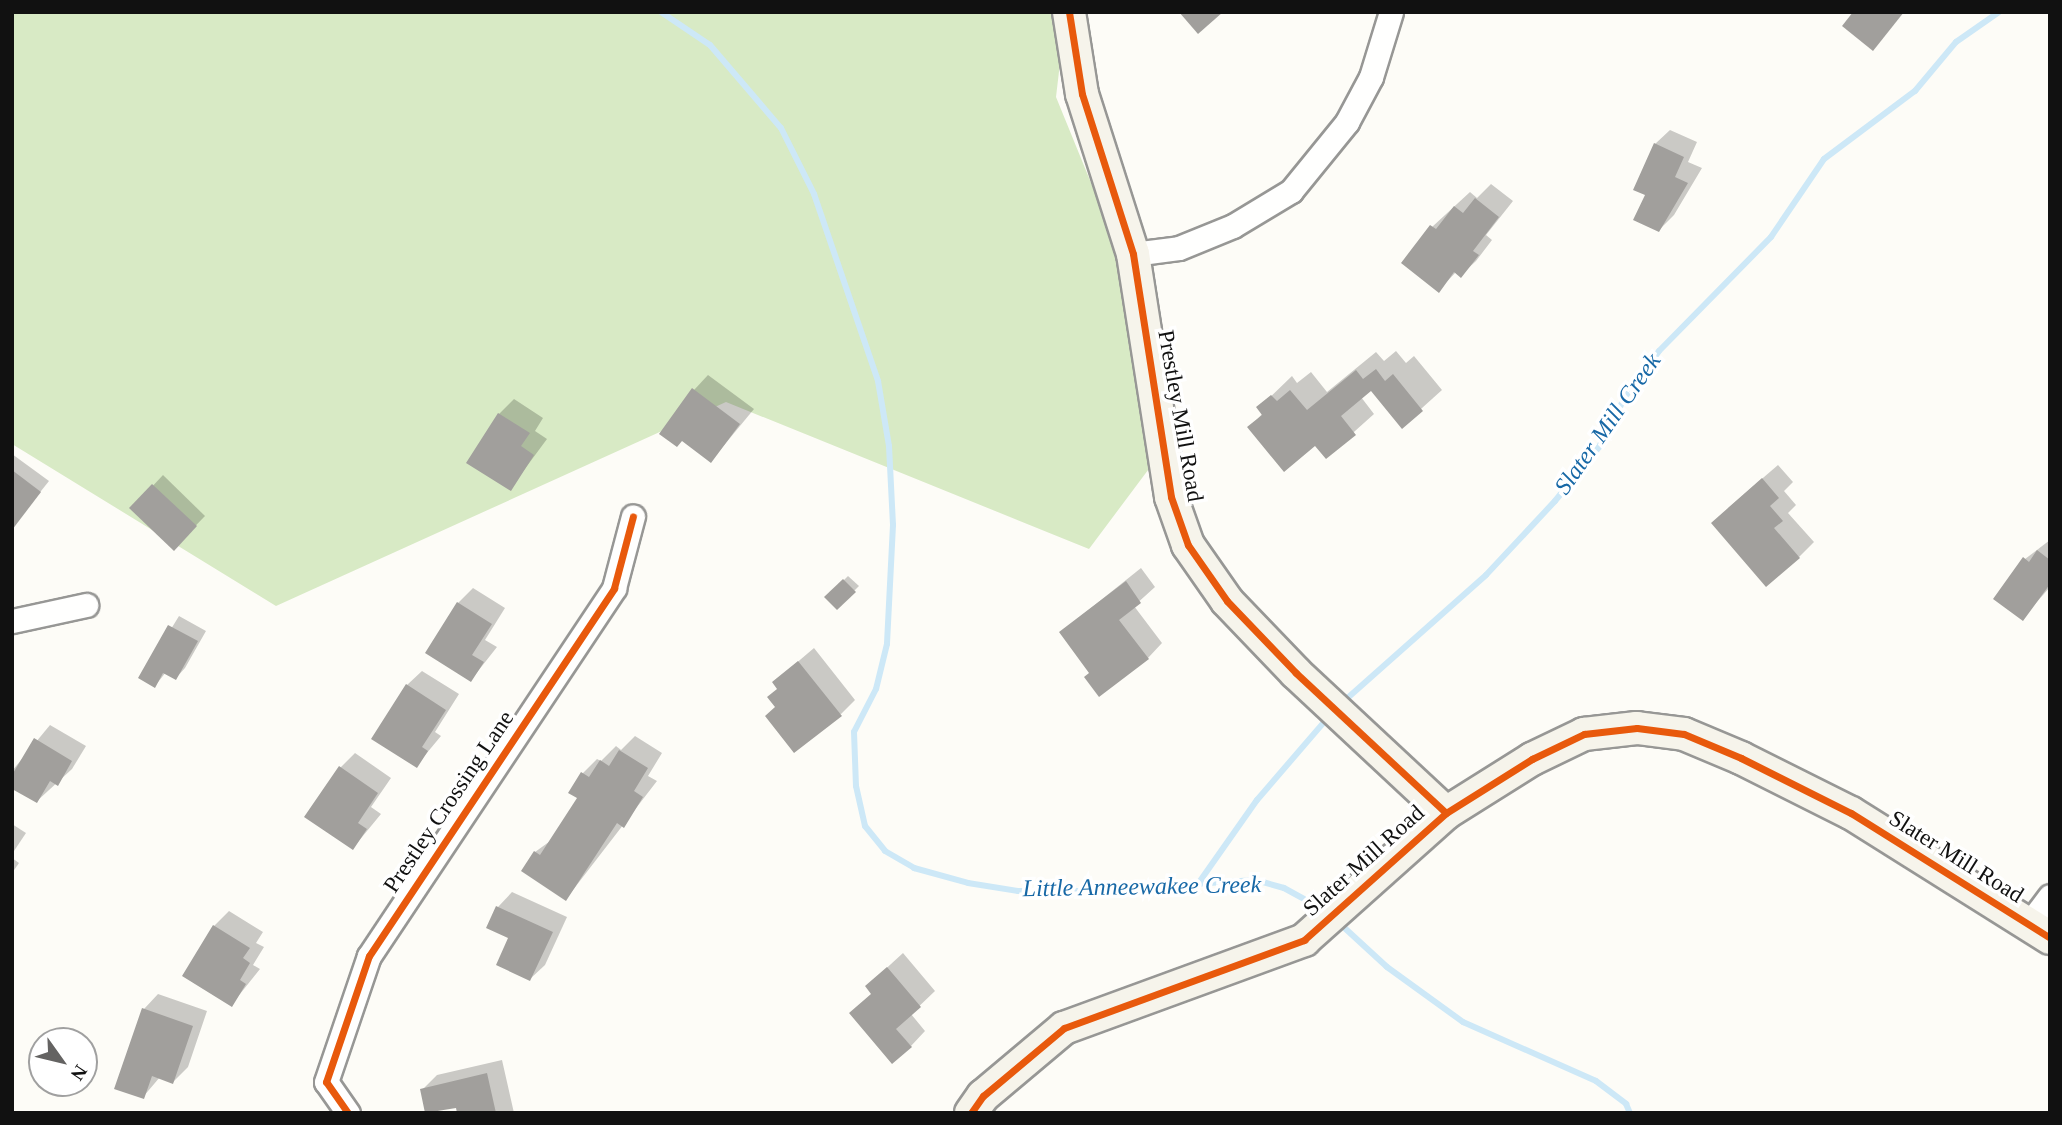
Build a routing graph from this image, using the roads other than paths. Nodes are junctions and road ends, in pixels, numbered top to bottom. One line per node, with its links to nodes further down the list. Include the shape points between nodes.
1 (1069, 12): 3 (street, Prestley Mill Road, via 1082,94)
2 (1391, 12): 3 (street, via 1371,76 1347,121 1291,191 1212,235 1179,248)
3 (1133, 254): 7 (street, Prestley Mill Road, via 1171,497 1188,545 1227,601 1296,673)
4 (633, 516): 10 (street, Prestley Crossing Lane, via 614,587 369,956 326,1082)
5 (86, 606): 6 (street)
6 (12, 621)
7 (1446, 813): 9 (street, Slater Mill Road, via 1532,759 1584,734 1637,728 1684,734 1850,813); 11 (street, Slater Mill Road, via 1304,940 1065,1028 983,1096)
8 (2050, 896): 9 (street)
9 (2039, 931)
10 (348, 1113)
11 (971, 1113)

